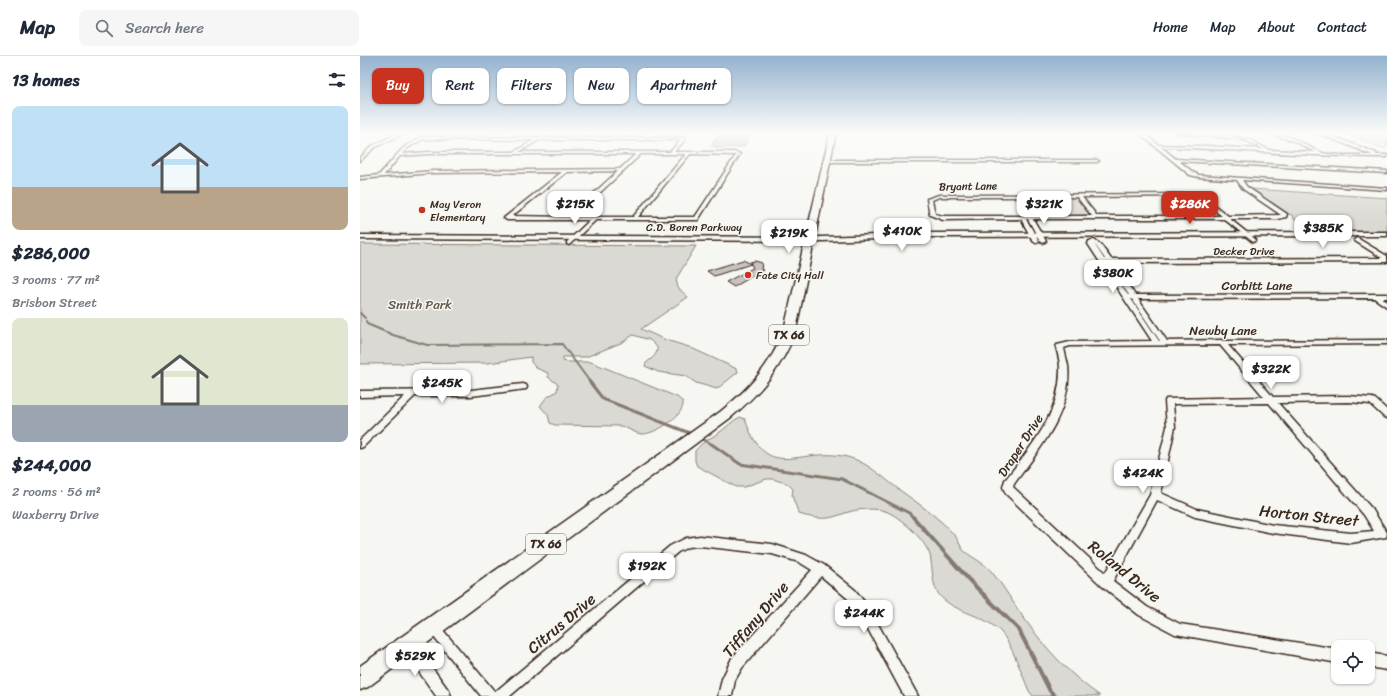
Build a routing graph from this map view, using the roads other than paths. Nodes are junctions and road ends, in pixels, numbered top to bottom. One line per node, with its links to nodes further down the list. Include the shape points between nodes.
1 (392, 163): 11 (street)
2 (628, 163): 9 (street)
3 (681, 163): 24 (street)
4 (732, 163): 24 (street, via 696,218)
5 (827, 163): 36 (main road, TX 66)
6 (1179, 163): 13 (street, via 1192,174)
7 (1226, 163): 10 (street)
8 (567, 170): 9 (street); 11 (street, via 467,170); 22 (street, via 507,218)
9 (620, 170): 22 (street)
10 (1387, 172)
11 (381, 176): 12 (street)
12 (360, 177)
13 (1239, 179): 14 (street); 17 (street, via 1245,188 1284,215)
14 (1387, 189)
15 (1037, 195): 16 (street, Bryant Lane); 18 (street, Bryant Lane, via 932,196 929,199 936,218); 20 (street)
16 (1078, 195): 17 (street, Bryant Lane, via 1197,196); 21 (street)
17 (1227, 217): 21 (street); 28 (street)
18 (1023, 218): 19 (street); 29 (street)
19 (1030, 218): 20 (street); 29 (street)
20 (1052, 218): 21 (street)
21 (1096, 218)
22 (569, 219): 23 (street)
23 (596, 219): 24 (street); 31 (street)
24 (634, 219)
25 (1387, 234): 28 (street, C.D. Boren Parkway)
26 (435, 236): 27 (street, C.D. Boren Parkway); 31 (street, C.D. Boren Parkway); 35 (street)
27 (360, 237)
28 (1252, 237): 30 (street, C.D. Boren Parkway); 32 (street, C.D. Boren Parkway)
29 (1038, 238): 30 (street, C.D. Boren Parkway); 36 (street, C.D. Boren Parkway)
30 (1090, 238): 39 (street); 40 (street)
31 (578, 239): 35 (street, C.D. Boren Parkway, via 569,243); 36 (street, C.D. Boren Parkway)
32 (1360, 240): 33 (street, C.D. Boren Parkway); 37 (street); 38 (street)
33 (1387, 240)
34 (360, 242): 35 (street, C.D. Boren Parkway)
35 (425, 242)
36 (810, 242): 61 (main road, TX 66, via 783,350 746,398)
37 (1387, 254)
38 (1387, 260): 40 (street, Decker Drive)
39 (1102, 261): 40 (street, Decker Drive); 43 (street)
40 (1110, 261): 44 (street)
41 (1376, 296): 42 (street, Corbitt Lane); 44 (street, Corbitt Lane); 45 (street)
42 (1387, 296)
43 (1127, 297): 44 (street, Corbitt Lane); 48 (street)
44 (1134, 297): 49 (street)
45 (1387, 305)
46 (1221, 342): 47 (street, Newby Lane); 49 (street, Newby Lane); 54 (street, Horton Street)
47 (1387, 342)
48 (1157, 343): 49 (street, Newby Lane); 50 (street, Newby Lane, via 1070,344)
49 (1166, 343)
50 (1060, 347): 57 (street, Draper Drive, via 1063,354 1065,388 1051,424)
51 (523, 387): 53 (street, via 470,393)
52 (360, 394): 53 (street)
53 (412, 394): 56 (street)
54 (1271, 400): 55 (street, via 1349,398 1372,401); 58 (street, via 1169,401 1171,428); 58 (street, Horton Street, via 1368,512 1382,534 1351,538 1273,529 1195,513)
55 (1387, 415)
56 (360, 445)
57 (1008, 487): 60 (street, Roland Drive)
58 (1155, 495): 60 (street)
59 (820, 569): 69 (street, Citrus Drive, via 802,558 772,549 700,541 686,544 674,549); 70 (street, Tiffany Drive, via 737,663 729,679); 71 (street, Citrus Drive, via 850,594 866,612)
60 (1106, 582): 63 (street, Roland Drive, via 1143,611 1179,630)
61 (433, 626): 62 (main road, TX 66); 68 (street)
62 (408, 644): 66 (main road, TX 66); 67 (street)
63 (1331, 655)
64 (1375, 661): 65 (street)
65 (1387, 663)
66 (360, 679)
67 (444, 696)
68 (490, 696)
69 (500, 696)
70 (725, 696)
71 (911, 696)

